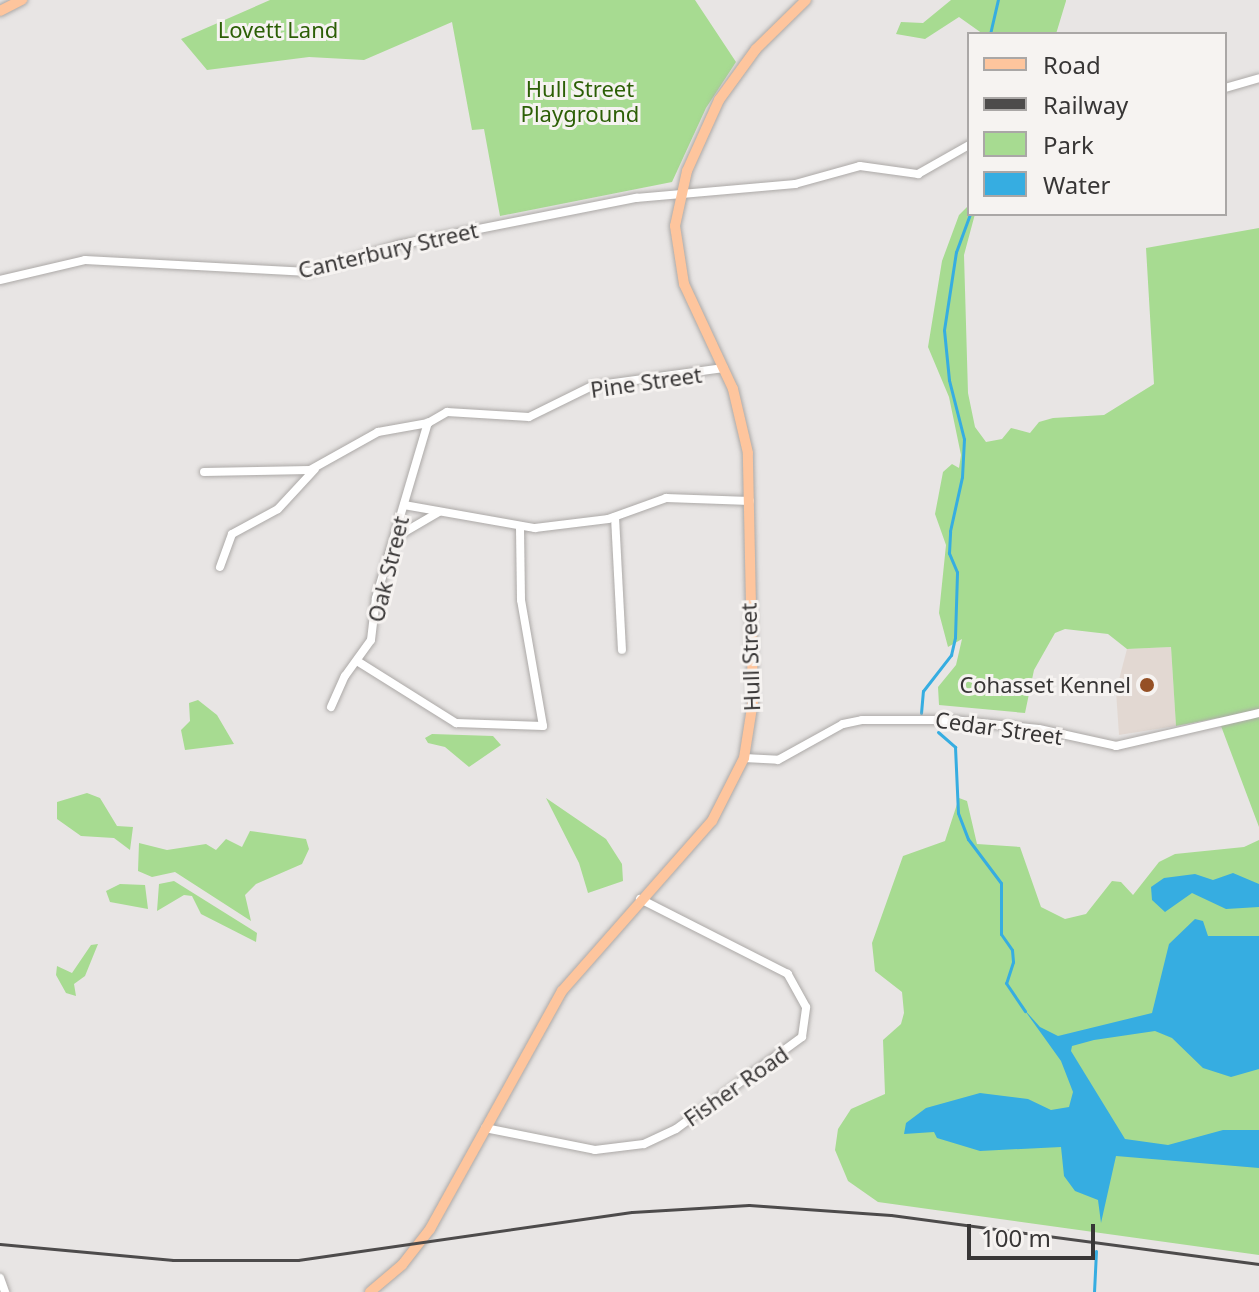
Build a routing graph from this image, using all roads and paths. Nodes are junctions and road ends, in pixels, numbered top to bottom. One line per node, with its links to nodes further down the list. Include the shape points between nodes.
1 (22, 0): 3 (main road)
2 (806, 0): 7 (main road, Hull Street, via 729,84 705,127)
3 (0, 11)
4 (1259, 78): 5 (street)
5 (1227, 87)
6 (967, 146): 7 (street, Canterbury Street, via 918,174 867,165 795,184)
7 (681, 194): 8 (street, Canterbury Street, via 408,243 309,272 77,260); 9 (main road, Hull Street, via 675,234 679,266)
8 (0, 280)
9 (724, 368): 10 (street, Pine Street, via 597,384 529,417 452,412); 13 (main road, Hull Street, via 744,430)
10 (428, 423): 11 (street, Pine Street, via 378,432); 14 (street, Oak Street)
11 (315, 468): 12 (street, Pine Street); 19 (street, via 278,509 232,534)
12 (204, 472)
13 (750, 501): 16 (street, via 666,498); 24 (main road, Hull Street, via 753,701)
14 (404, 505): 15 (street); 18 (street, Oak Street)
15 (440, 512): 17 (street); 18 (street, via 418,520)
16 (615, 517): 17 (street); 20 (street)
17 (520, 528): 21 (street, via 520,586 543,726 456,723)
18 (392, 542): 21 (street, Oak Street, via 371,640)
19 (220, 567)
20 (622, 650)
21 (357, 661): 22 (street, Oak Street)
22 (331, 707)
23 (1259, 713): 24 (street, Cedar Street, via 1219,727 1116,746 1039,729 953,720 862,720 843,724 778,760)
24 (744, 758): 25 (main road, Hull Street, via 712,821)
25 (640, 899): 26 (main road, Hull Street, via 562,991); 26 (street, Fisher Road, via 788,974 806,1007 802,1037 676,1129 644,1144 595,1150)
26 (485, 1128): 28 (main road, Hull Street, via 430,1229)
27 (0, 1278): 29 (street)
28 (386, 1287): 30 (main road, Hull Street)
29 (5, 1292)
30 (370, 1292)

